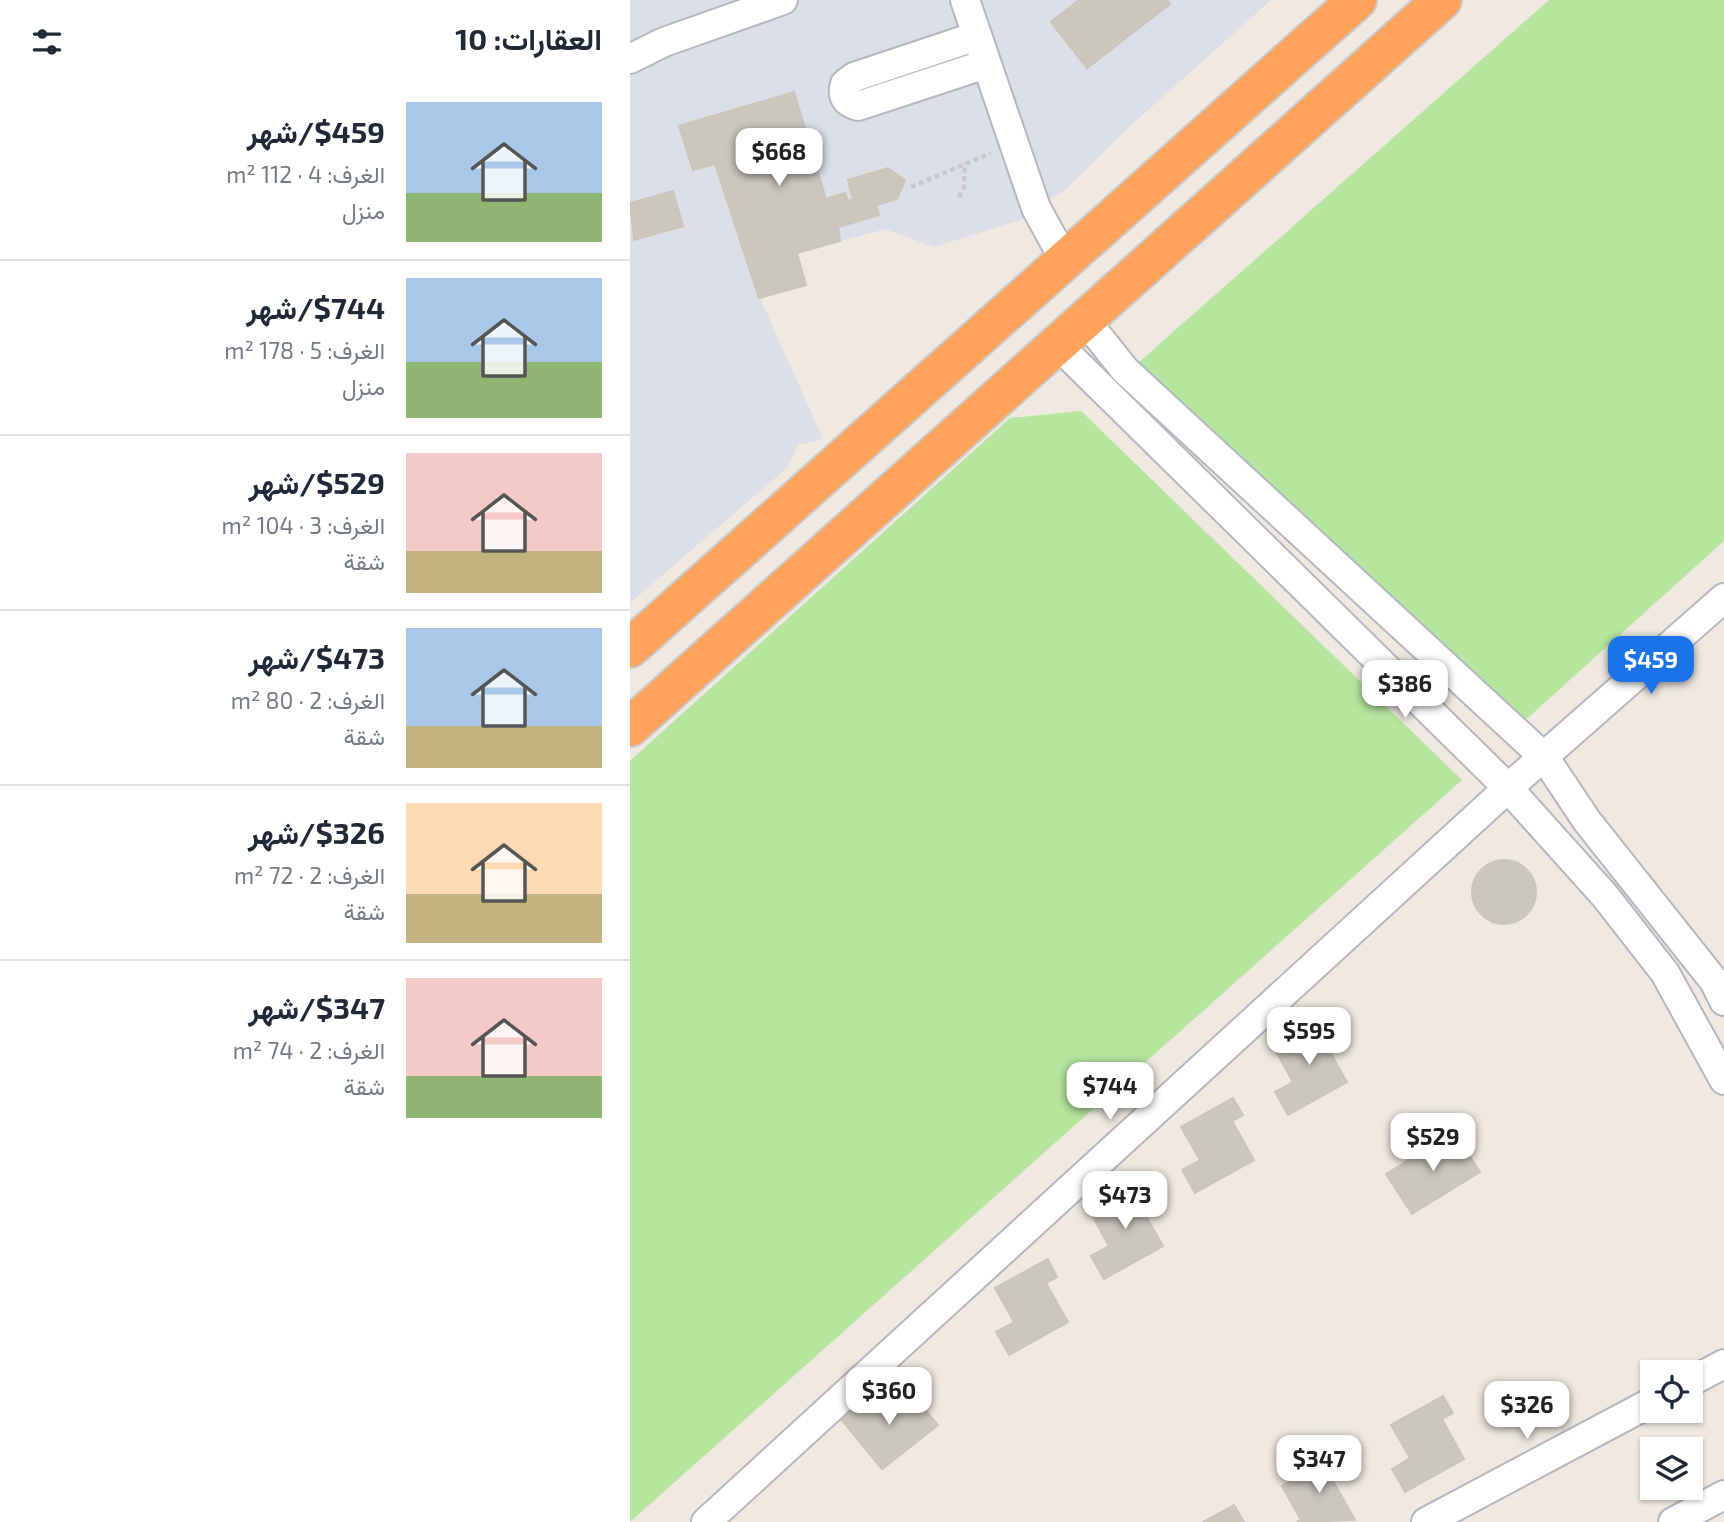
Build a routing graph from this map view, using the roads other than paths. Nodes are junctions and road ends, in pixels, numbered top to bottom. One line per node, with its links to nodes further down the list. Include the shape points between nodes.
1 (783, 0): 6 (street, via 664,42)
2 (965, 0): 5 (street)
3 (1357, 0): 8 (highway)
4 (1442, 0): 9 (highway)
5 (977, 36): 7 (street); 7 (street, via 854,77 845,84 844,96 858,106)
6 (630, 59)
7 (986, 64): 8 (street, via 1036,208)
8 (1065, 261): 9 (highway); 11 (highway)
9 (1084, 321): 12 (highway); 13 (street, via 1125,370); 14 (street)
10 (1724, 598): 13 (street)
11 (630, 646)
12 (630, 727)
13 (1545, 758): 14 (street); 15 (street, via 1587,821)
14 (1508, 788): 16 (street, via 1605,896 1665,973); 21 (street)
15 (1721, 985)
16 (1724, 1080)
17 (1724, 1364): 18 (street)
18 (1703, 1375)
19 (1640, 1408): 22 (street)
20 (1724, 1495): 23 (street)
21 (706, 1522)
22 (1426, 1522)
23 (1672, 1522)

